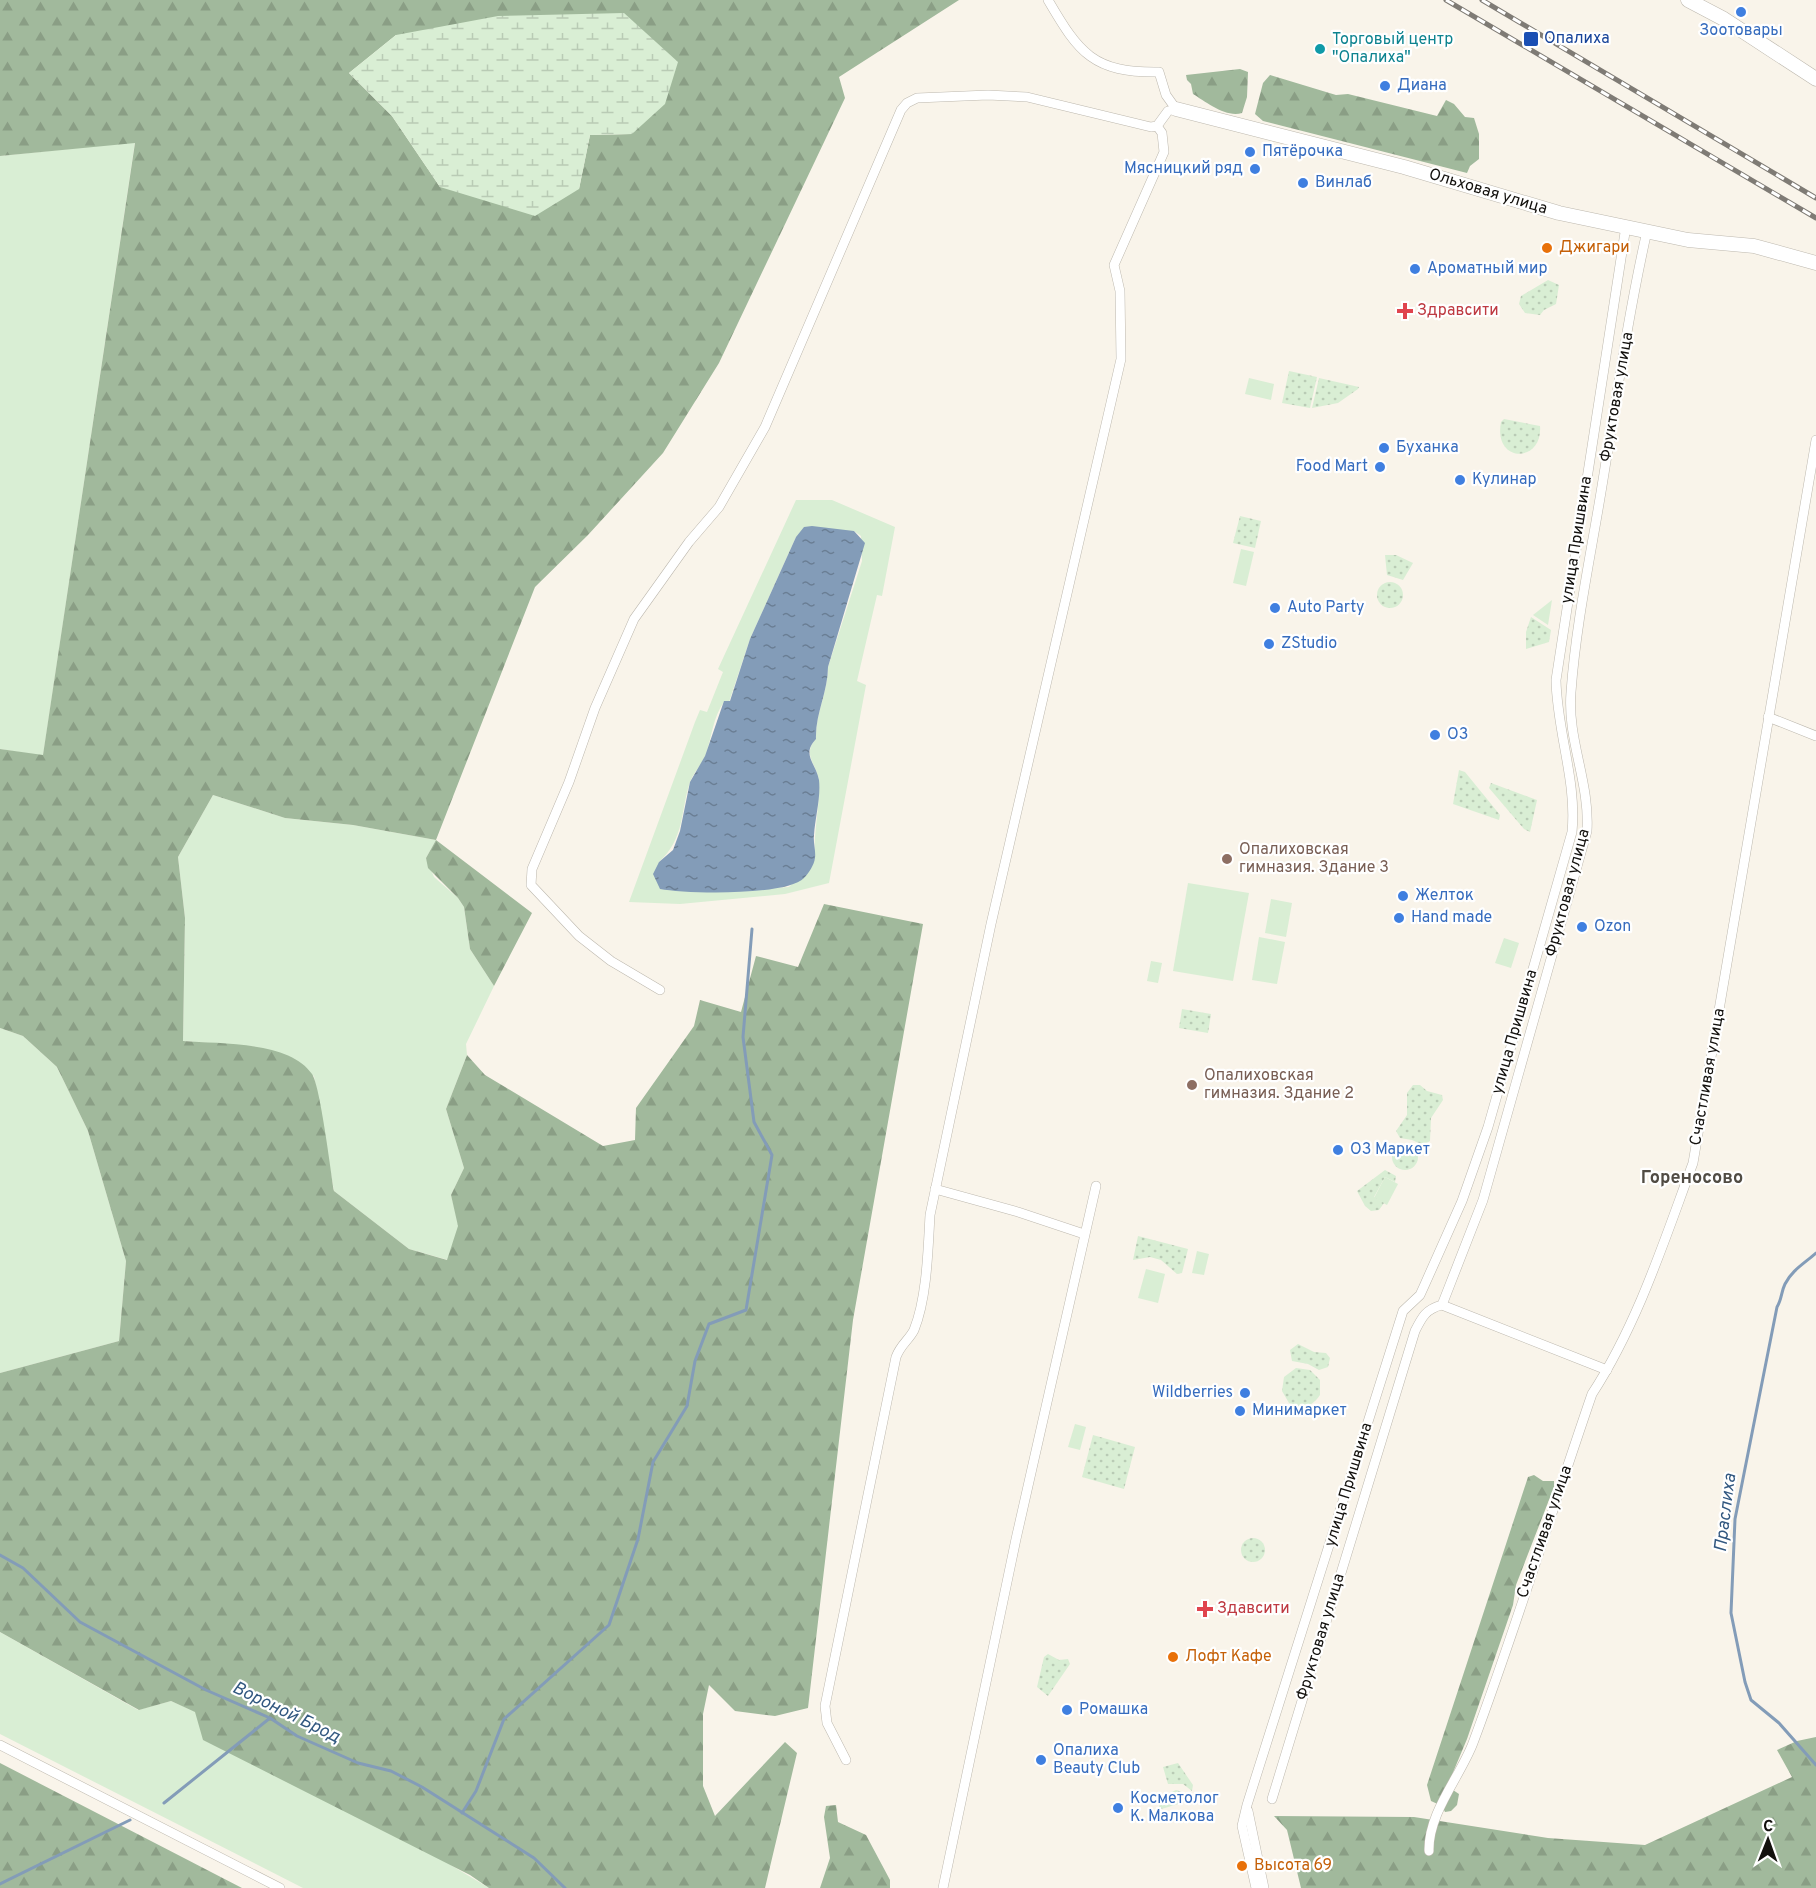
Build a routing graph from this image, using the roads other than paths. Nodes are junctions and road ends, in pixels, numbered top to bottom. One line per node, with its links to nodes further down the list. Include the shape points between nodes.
1 (1048, 0): 4 (street, via 1072,41 1088,56 1135,72 1159,72)
2 (1688, 0): 3 (street)
3 (1816, 79)
4 (1170, 112): 5 (street); 6 (street, Ольховая улица, via 1404,166 1559,213)
5 (1157, 126): 12 (street, via 1142,126 1027,97 917,98 901,110 765,427 719,507 634,619 532,869 534,890 579,936 611,961); 14 (street, via 1162,133 1164,152 1114,266 1120,291 1121,359 991,924)
6 (1626, 226): 7 (street, Ольховая улица); 21 (street, улица Пришвина, via 1556,680 1575,805 1572,832 1488,1127 1462,1202 1420,1295 1403,1311)
7 (1647, 231): 8 (street, Ольховая улица, via 1688,240 1754,246); 16 (street, Фруктовая улица, via 1571,691 1571,725 1588,807 1587,831 1483,1200)
8 (1816, 263)
9 (1816, 440): 10 (street, Счастливая улица)
10 (1768, 717): 11 (street); 17 (street, Счастливая улица, via 1693,1162 1653,1273)
11 (1816, 736)
12 (660, 990)
13 (1096, 1186): 15 (street)
14 (935, 1189): 15 (street); 19 (street, via 917,1319 896,1357 825,1706 827,1723)
15 (1084, 1234): 24 (street)
16 (1442, 1305): 17 (street); 20 (street, Фруктовая улица, via 1430,1308 1415,1331)
17 (1607, 1370): 22 (street, Счастливая улица, via 1592,1394 1472,1745 1438,1813)
18 (0, 1745): 23 (street)
19 (846, 1760)
20 (1272, 1799)
21 (1247, 1805): 25 (street, улица Пришвина, via 1242,1826); 26 (street)
22 (1429, 1851)
23 (280, 1888)
24 (943, 1888)
25 (1256, 1888)
26 (1264, 1888)

